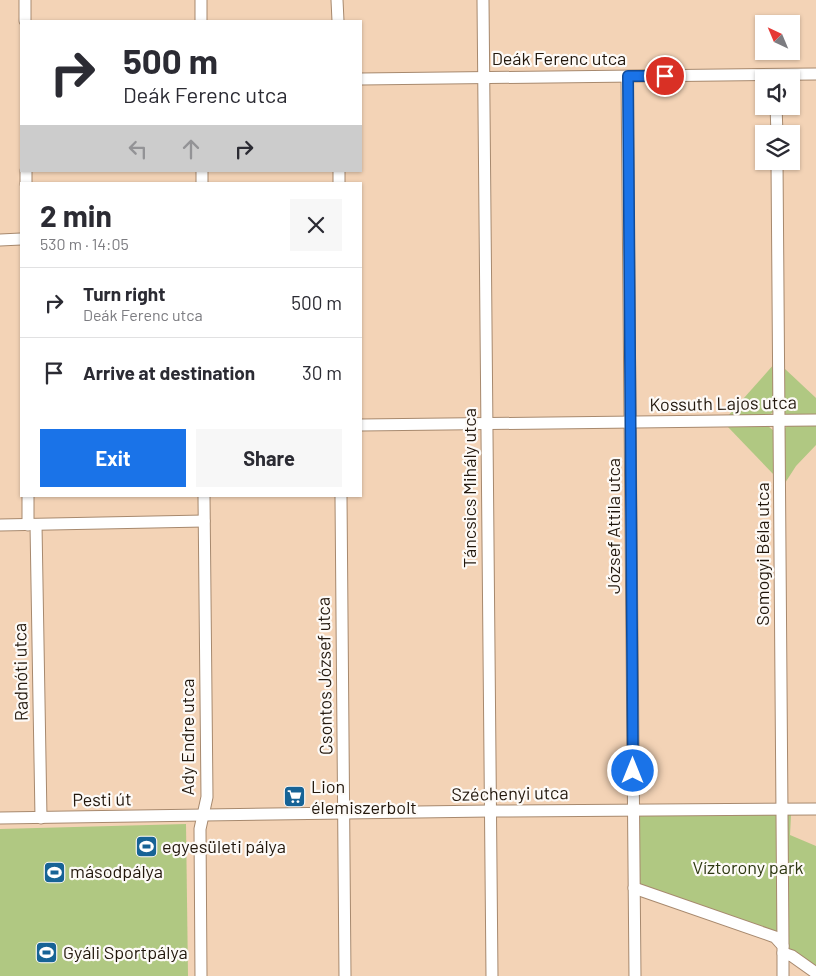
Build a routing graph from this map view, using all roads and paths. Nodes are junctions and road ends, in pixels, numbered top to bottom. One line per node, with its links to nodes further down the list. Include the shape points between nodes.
1 (24, 0): 5 (street)
2 (201, 0): 6 (street)
3 (338, 0): 7 (street)
4 (483, 0): 11 (street, Táncsics Mihály utca)
5 (25, 20)
6 (201, 20)
7 (338, 20)
8 (816, 74): 9 (street, Deák Ferenc utca)
9 (800, 75)
10 (628, 76): 11 (street, Deák Ferenc utca); 12 (street, Deák Ferenc utca); 19 (street, József Attila utca)
11 (484, 77): 13 (street, Deák Ferenc utca); 21 (street, Táncsics Mihály utca)
12 (755, 77)
13 (362, 79)
14 (777, 170): 18 (street, Somogyi Béla utca)
15 (20, 239): 16 (street)
16 (0, 240)
17 (816, 420): 18 (street, Kossuth Lajos utca)
18 (780, 421): 19 (street, Kossuth Lajos utca); 28 (street, Somogyi Béla utca)
19 (631, 423): 21 (street, Kossuth Lajos utca); 30 (street, József Attila utca)
20 (362, 425): 21 (street, Kossuth Lajos utca)
21 (487, 425): 31 (street, Táncsics Mihály utca)
22 (28, 497): 27 (street, Radnóti utca)
23 (204, 497): 25 (street, Ady Endre utca)
24 (341, 497): 32 (street, Csontos József utca)
25 (204, 521): 27 (street); 33 (street, Ady Endre utca, via 207,798)
26 (0, 525): 27 (street)
27 (32, 525): 35 (street, Radnóti utca)
28 (783, 809): 29 (street, Széchenyi utca); 30 (street, Széchenyi utca); 37 (street, Somogyi Béla utca)
29 (816, 809)
30 (634, 810): 31 (street, Széchenyi utca); 36 (street, József Attila utca)
31 (490, 811): 32 (street, Széchenyi utca); 41 (street, Táncsics Mihály utca)
32 (344, 813): 33 (street, Széchenyi utca); 40 (street, Csontos József utca)
33 (204, 816): 35 (street, Pesti út); 39 (street, Ady Endre utca, via 200,829)
34 (0, 818): 35 (street, Pesti út)
35 (41, 818)
36 (634, 888): 37 (street, via 774,937); 42 (street, József Attila utca)
37 (782, 947): 38 (street); 43 (street, Somogyi Béla utca)
38 (816, 973)
39 (201, 976)
40 (345, 976)
41 (492, 976)
42 (635, 976)
43 (783, 976)

